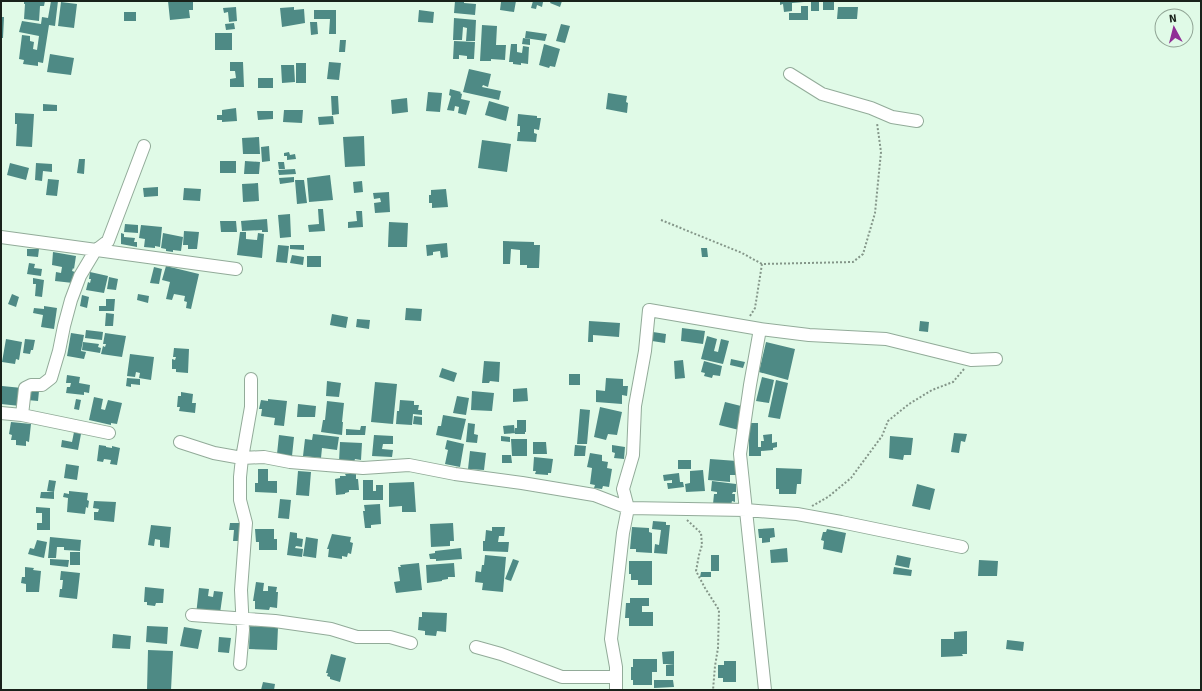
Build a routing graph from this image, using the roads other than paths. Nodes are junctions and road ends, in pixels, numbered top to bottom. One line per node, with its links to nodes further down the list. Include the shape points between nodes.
1 (790, 74): 2 (street, via 822,94 892,117)
2 (917, 121)
3 (144, 146): 5 (street, via 108,241)
4 (1, 237): 5 (street)
5 (95, 251): 6 (street); 11 (street, via 80,276 71,300 51,378 42,385 31,385 26,388)
6 (236, 269)
7 (760, 329): 8 (street, via 809,335 886,339 971,360); 15 (street, via 650,310 636,406 634,455 623,489); 16 (street, via 740,454)
8 (996, 359)
9 (251, 379): 14 (street, via 251,407)
10 (1, 414): 11 (street)
11 (22, 414): 12 (street)
12 (109, 432)
13 (180, 442): 14 (street, via 214,453)
14 (242, 458): 15 (street, via 264,457 290,462 363,468 409,465 594,495); 19 (street, via 240,500 246,523 241,590)
15 (628, 508): 16 (street); 23 (street, via 611,639)
16 (746, 510): 17 (street, via 797,514); 25 (street)
17 (962, 547)
18 (192, 615): 19 (street)
19 (243, 619): 20 (street, via 331,629 357,637 390,637); 22 (street)
20 (411, 643)
21 (476, 647): 23 (street, via 562,676)
22 (240, 664)
23 (616, 677): 24 (street)
24 (616, 690)
25 (765, 690)

